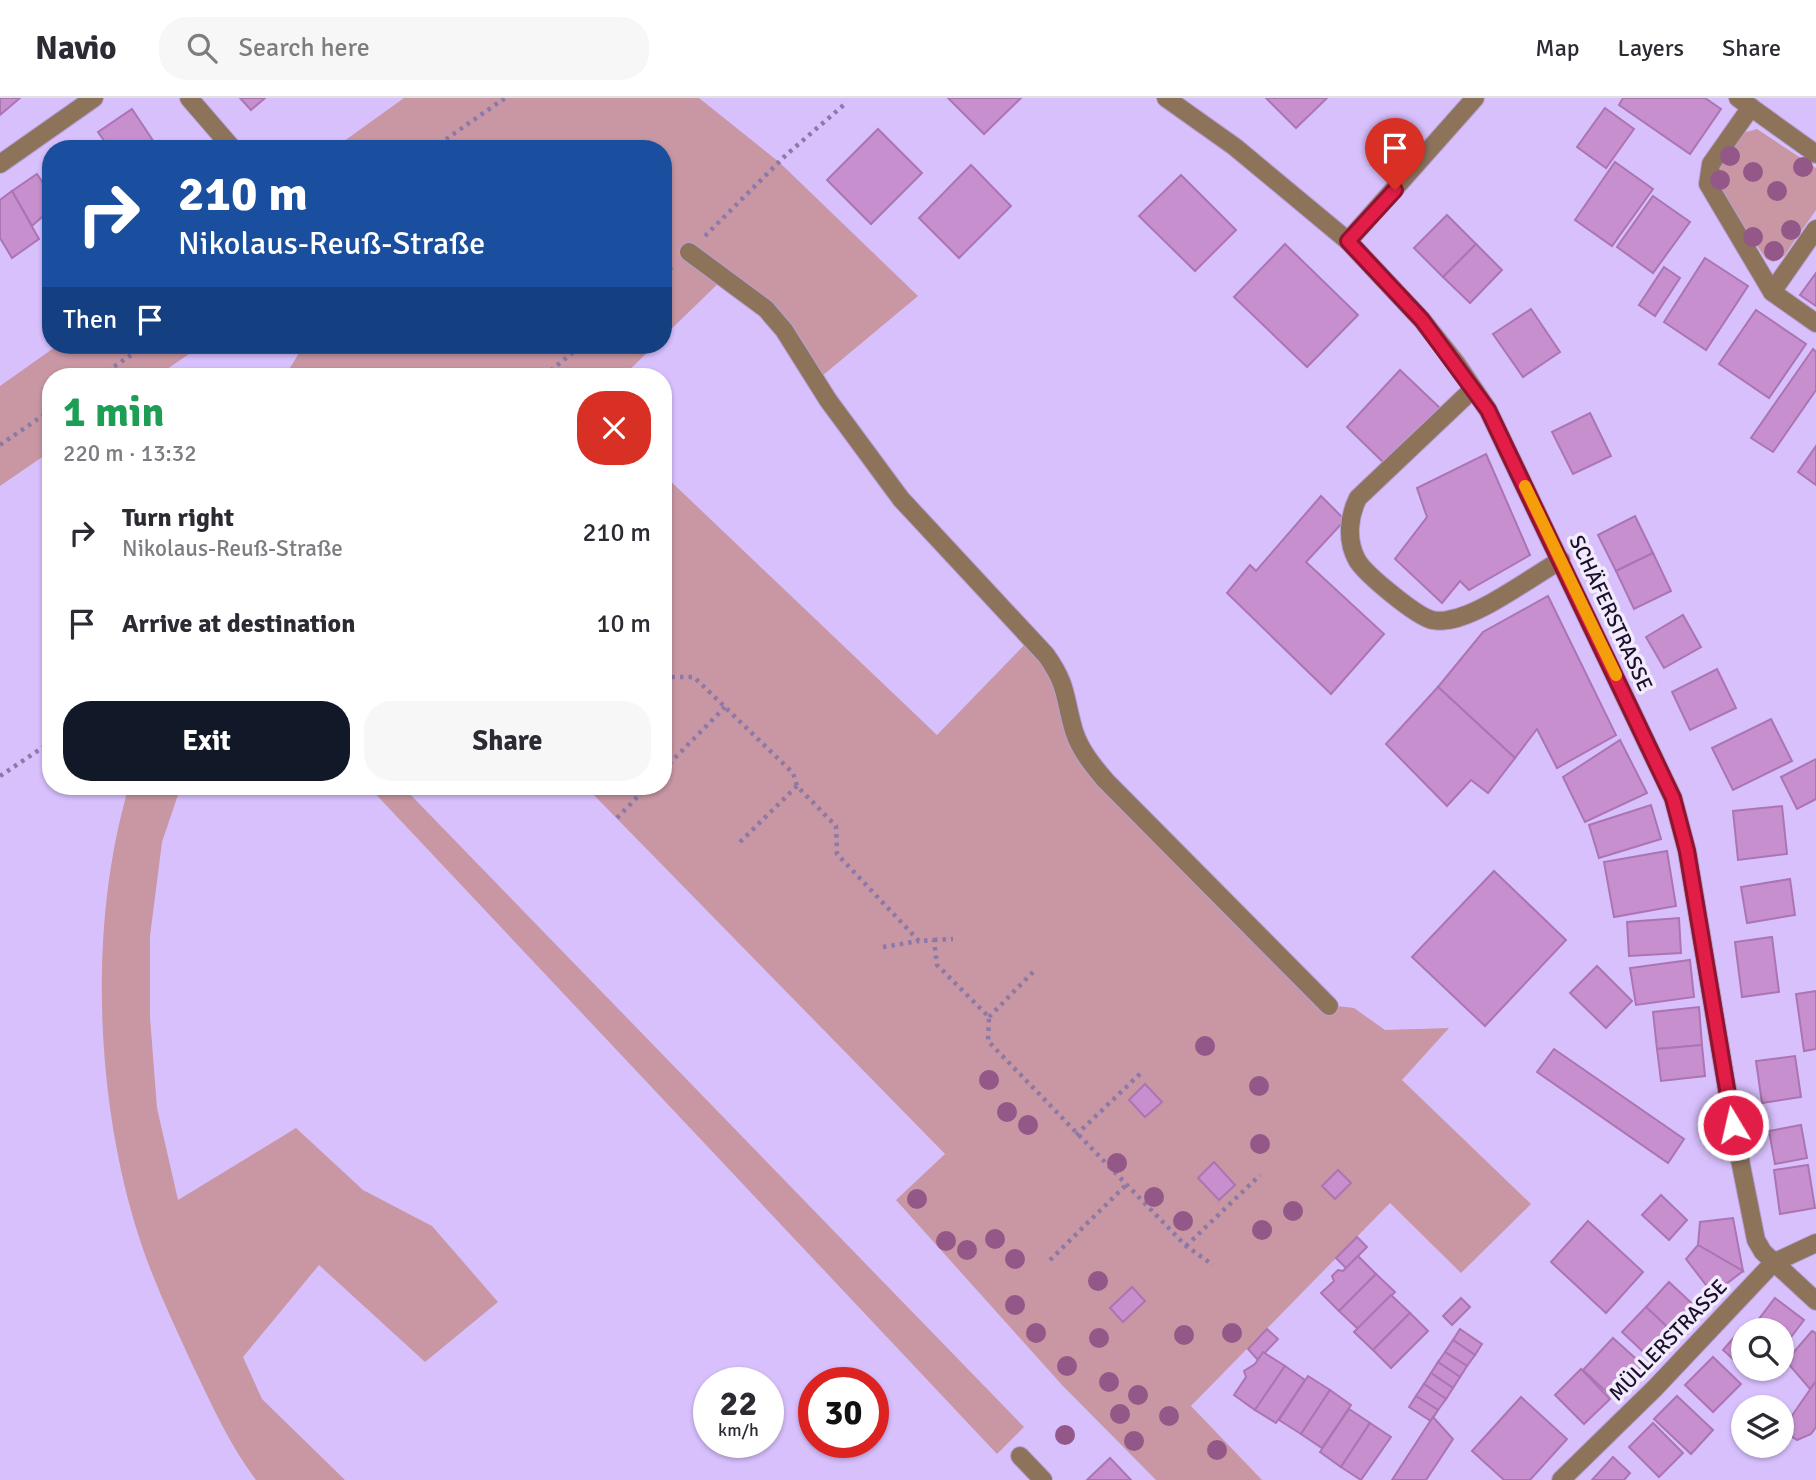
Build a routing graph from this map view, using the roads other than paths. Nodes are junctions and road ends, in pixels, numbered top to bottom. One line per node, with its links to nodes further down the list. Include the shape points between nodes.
1 (94, 98): 8 (street)
2 (189, 98): 6 (street)
3 (1166, 98): 10 (street, SCHÄFERSTRASSE, via 1235,147)
4 (1475, 98): 10 (street)
5 (1745, 103): 7 (street); 12 (street, via 1711,164 1708,184)
6 (225, 140)
7 (1816, 154)
8 (0, 164)
9 (1816, 229): 12 (street)
10 (1348, 241): 14 (street, SCHÄFERSTRASSE, via 1422,320)
11 (689, 251): 16 (street, via 766,309 901,499 1046,655 1062,678 1074,732 1106,781)
12 (1772, 292): 13 (street)
13 (1816, 323)
14 (1473, 389): 15 (street, SCHÄFERSTRASSE, via 1488,410); 15 (street, via 1358,498 1350,527 1357,560 1409,605 1431,620 1444,621 1466,617)
15 (1561, 560): 18 (street, SCHÄFERSTRASSE, via 1673,798 1687,851 1751,1224)
16 (1329, 1006)
17 (1816, 1243): 18 (street, MÜLLERSTRASSE)
18 (1773, 1263): 19 (street, SCHÄFERSTRASSE); 22 (street, MÜLLERSTRASSE)
19 (1816, 1301)
20 (1020, 1456): 21 (street)
21 (1043, 1480)
22 (1561, 1480)

